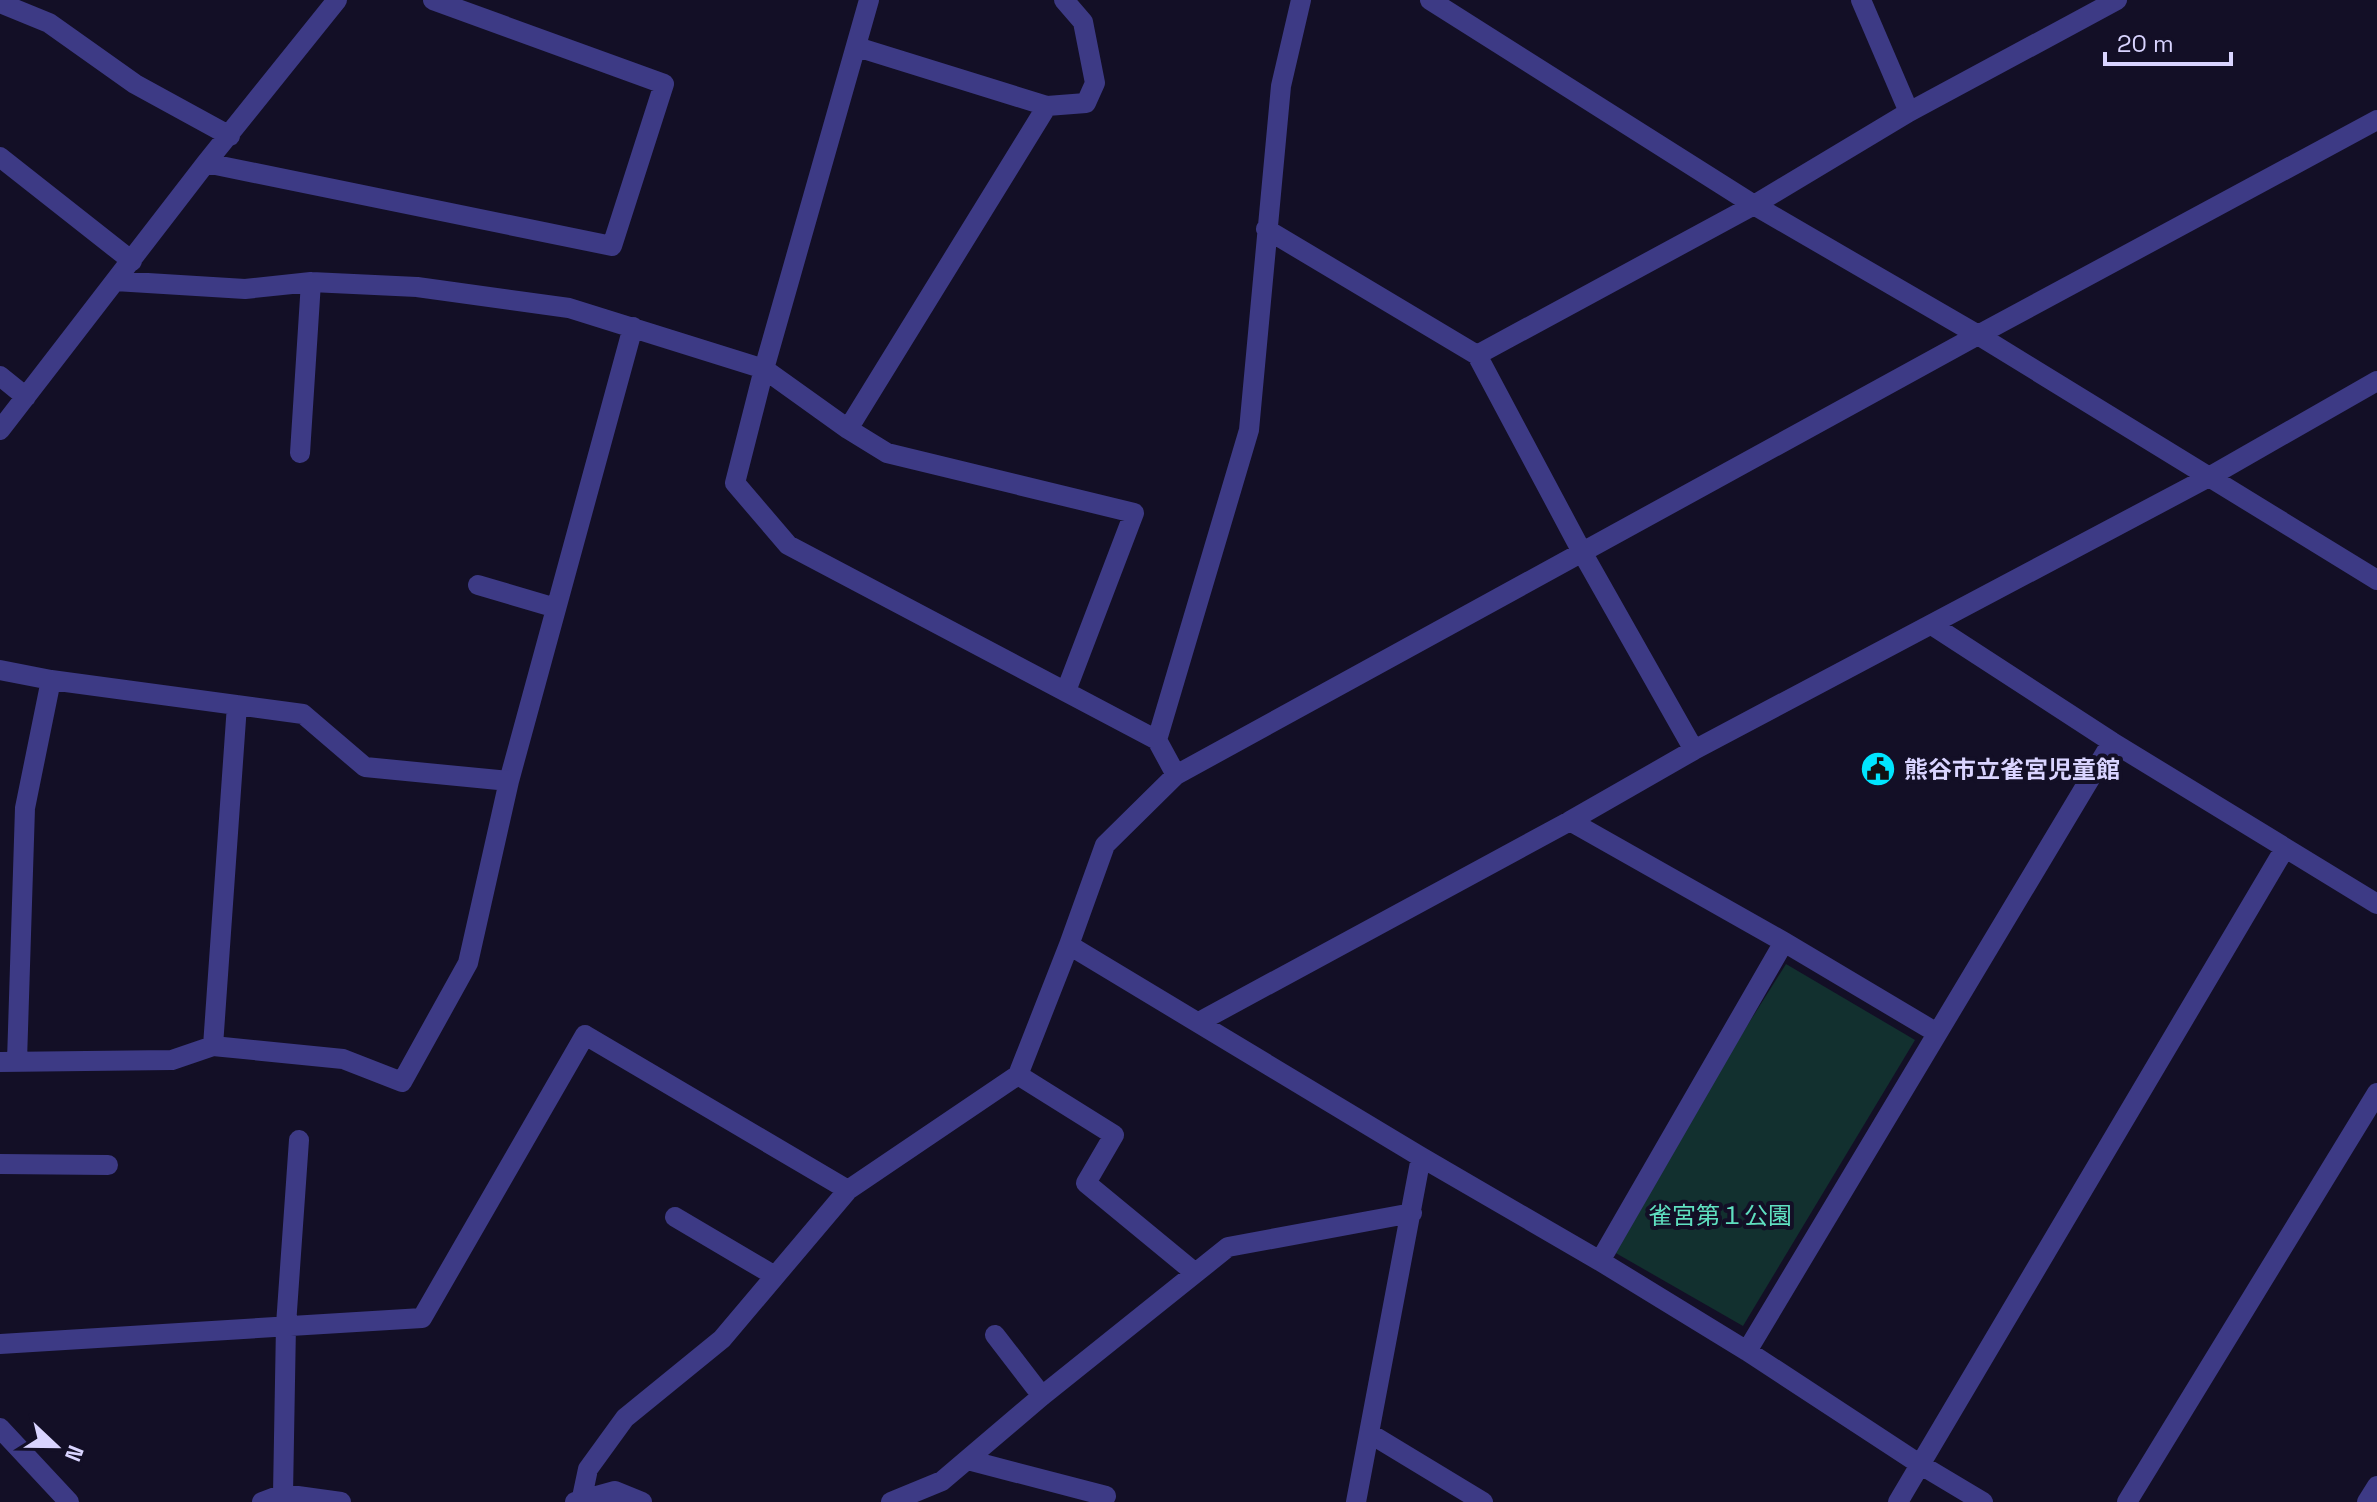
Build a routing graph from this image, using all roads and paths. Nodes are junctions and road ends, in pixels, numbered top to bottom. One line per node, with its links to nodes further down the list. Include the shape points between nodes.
1 (337, 0): 14 (street)
2 (433, 0): 16 (street, via 664,84 612,246)
3 (869, 0): 10 (street)
4 (1064, 0): 11 (street, via 1083,22 1095,83 1086,103)
5 (1301, 0): 18 (street, via 1281,86)
6 (1430, 0): 17 (street)
7 (1861, 0): 12 (street)
8 (0, 3): 14 (street, via 49,23 135,84)
9 (2104, 3): 12 (street)
10 (857, 47): 11 (street); 25 (street)
11 (1047, 106): 29 (street)
12 (1909, 112): 17 (street)
13 (2377, 120): 23 (street)
14 (230, 136): 16 (street)
15 (0, 157): 19 (street)
16 (206, 163): 19 (street)
17 (1754, 205): 23 (street); 24 (street)
18 (1266, 229): 24 (street); 42 (street, via 1249,430)
19 (132, 261): 20 (street)
20 (115, 281): 21 (street, via 245,289); 28 (street)
21 (311, 282): 22 (street, via 417,287 554,306); 31 (street)
22 (633, 327): 25 (street); 36 (street)
23 (1978, 335): 32 (street); 33 (street)
24 (1477, 355): 33 (street)
25 (764, 369): 29 (street); 40 (street, via 735,483 788,545)
26 (0, 376): 28 (street)
27 (2377, 381): 32 (street)
28 (26, 397): 30 (street)
29 (848, 429): 40 (street, via 887,453 1134,513)
30 (0, 430)
31 (300, 453)
32 (2209, 477): 34 (street); 37 (street)
33 (1582, 552): 44 (street); 45 (street)
34 (2377, 580)
35 (478, 585): 36 (street)
36 (556, 608): 46 (street)
37 (1932, 625): 43 (street); 44 (street)
38 (0, 670): 39 (street)
39 (51, 680): 41 (street); 55 (street, via 25,808)
40 (1066, 691): 42 (street)
41 (237, 705): 46 (street, via 303,714 365,767); 54 (street)
42 (1157, 740): 45 (street)
43 (2112, 742): 48 (street); 53 (street)
44 (1694, 750): 47 (street)
45 (1176, 775): 51 (street, via 1105,845)
46 (509, 781): 54 (street, via 468,963 402,1082 343,1059)
47 (1570, 821): 50 (street); 52 (street)
48 (2285, 848): 49 (street); 76 (street)
49 (2377, 904)
50 (1784, 942): 53 (street); 65 (street)
51 (1069, 945): 52 (street); 56 (street)
52 (1199, 1022): 59 (street)
53 (1937, 1033): 71 (street)
54 (213, 1046): 55 (street, via 172,1060)
55 (9, 1062)
56 (1018, 1075): 62 (street); 66 (street, via 1114,1135 1086,1183)
57 (2377, 1093): 90 (street)
58 (299, 1140): 68 (street)
59 (1421, 1157): 63 (street); 65 (street)
60 (0, 1164): 61 (street)
61 (108, 1165)
62 (848, 1190): 67 (street); 68 (street, via 585,1035 422,1318)
63 (1412, 1213): 66 (street, via 1228,1247); 74 (street)
64 (675, 1217): 67 (street)
65 (1600, 1261): 71 (street)
66 (1194, 1272): 72 (street)
67 (775, 1276): 80 (street, via 722,1339 625,1418 588,1469)
68 (286, 1325): 70 (street); 78 (street)
69 (995, 1335): 72 (street)
70 (0, 1344)
71 (1747, 1351): 76 (street)
72 (1042, 1396): 75 (street)
73 (0, 1428): 81 (street)
74 (1369, 1433): 86 (street); 87 (street)
75 (968, 1460): 79 (street); 85 (street, via 942,1481)
76 (1921, 1465): 88 (street); 89 (street)
77 (2377, 1486): 91 (street)
78 (283, 1494): 82 (street); 83 (street)
79 (1106, 1496)
80 (579, 1501): 84 (street, via 615,1491)
81 (69, 1502)
82 (262, 1502)
83 (341, 1502)
84 (642, 1502)
85 (891, 1502)
86 (1356, 1502)
87 (1483, 1502)
88 (1898, 1502)
89 (1983, 1502)
90 (2127, 1502)
91 (2367, 1502)

